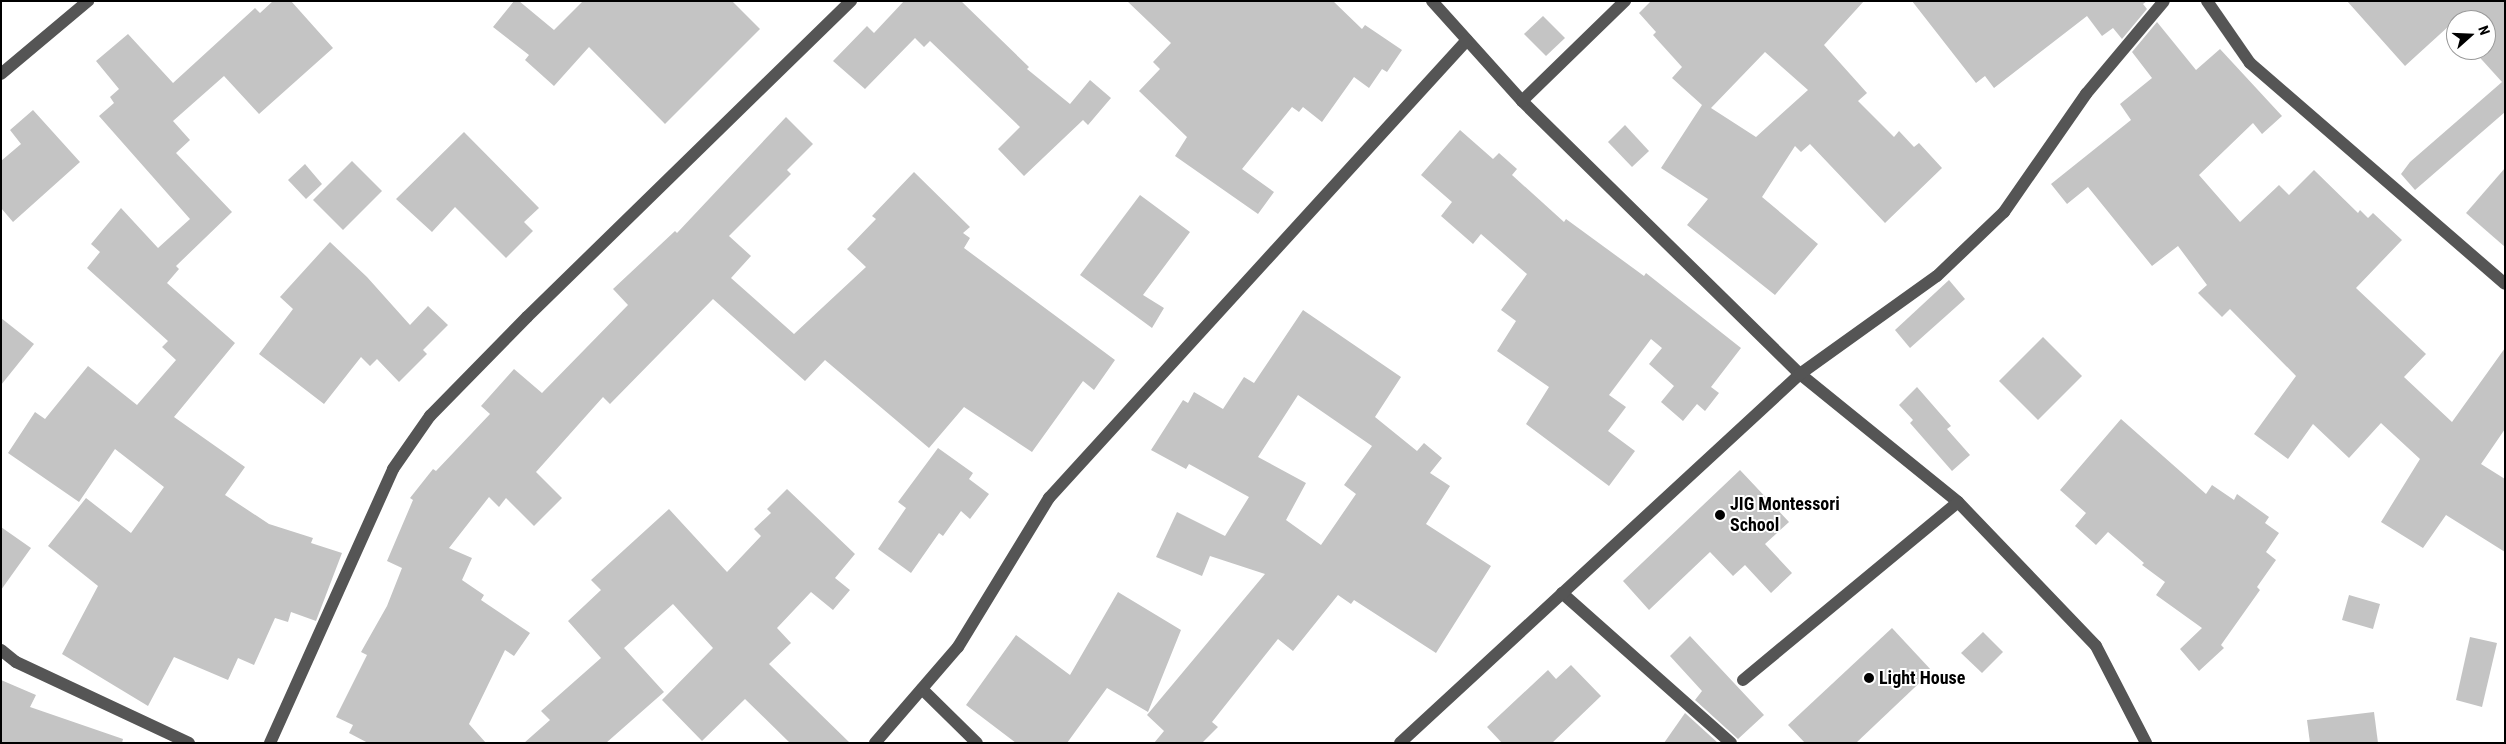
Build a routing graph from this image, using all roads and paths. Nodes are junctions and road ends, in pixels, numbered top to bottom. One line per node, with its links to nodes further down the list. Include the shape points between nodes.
1 (88, 1): 8 (street)
2 (851, 1): 18 (street, via 527,316 430,416 393,469)
3 (1432, 1): 7 (street)
4 (1625, 1): 9 (street)
5 (2164, 1): 11 (street, via 2086,94 2004,212 1937,276)
6 (2207, 1): 10 (street, via 2250,62)
7 (1467, 40): 9 (street); 16 (street, via 1049,498 958,647)
8 (1, 74)
9 (1522, 101): 11 (street)
10 (2505, 284)
11 (1800, 374): 12 (street); 13 (street)
12 (1958, 502): 15 (street); 23 (street, via 2096,646)
13 (1562, 593): 21 (street); 22 (street)
14 (1, 650): 17 (street, via 16,662)
15 (1743, 680)
16 (922, 689): 19 (street); 20 (street)
17 (189, 743)
18 (270, 743)
19 (875, 743)
20 (976, 743)
21 (1400, 743)
22 (1731, 743)
23 (2146, 743)

